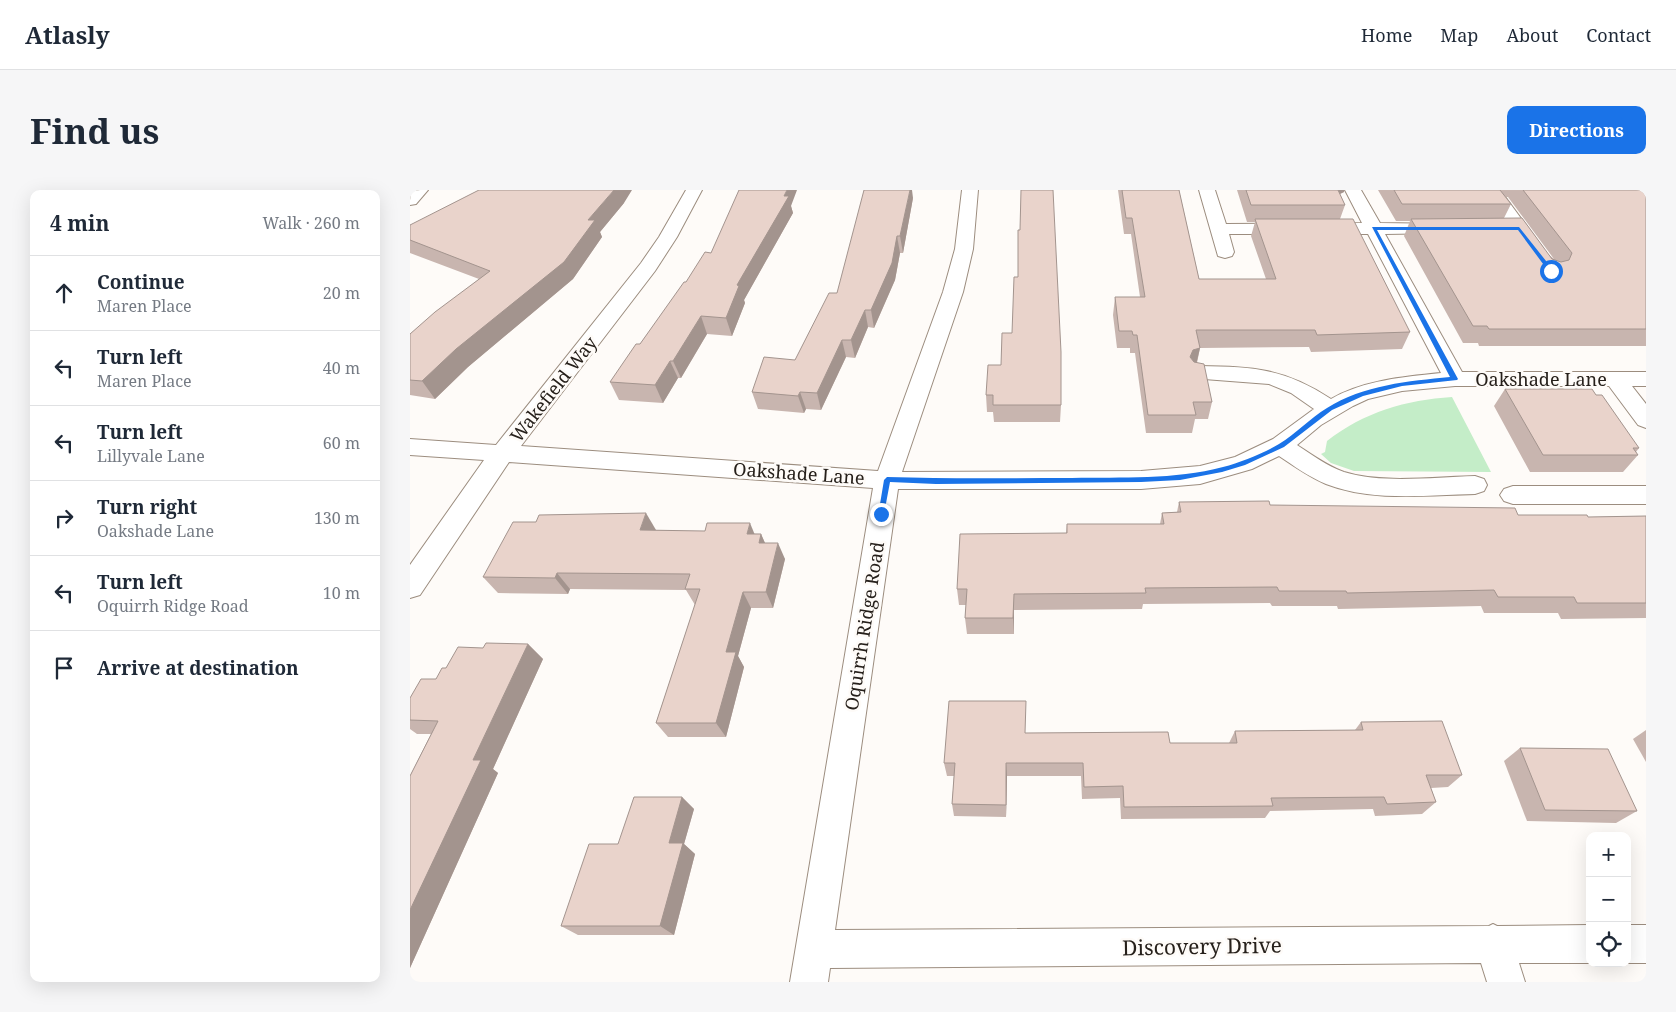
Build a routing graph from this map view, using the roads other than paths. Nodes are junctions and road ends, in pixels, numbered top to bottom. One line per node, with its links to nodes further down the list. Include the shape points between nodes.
1 (420, 190): 6 (street)
2 (694, 190): 23 (street, Wakefield Way, via 648,267)
3 (970, 190): 24 (street, Oquirrh Ridge Road, via 964,249 953,292)
4 (1207, 190): 12 (street)
5 (1353, 190): 8 (street)
6 (410, 200)
7 (1500, 202): 11 (street)
8 (1374, 228): 9 (street); 12 (street); 16 (street)
9 (1461, 228)
10 (1500, 228): 11 (street)
11 (1519, 228): 14 (street)
12 (1219, 229): 13 (street)
13 (1225, 252)
14 (1546, 264)
15 (1199, 373): 19 (street, via 1255,374 1275,378)
16 (1454, 379): 17 (street, Oakshade Lane); 19 (street, Oakshade Lane, via 1402,384 1361,394)
17 (1616, 379): 18 (street, Oakshade Lane); 20 (street)
18 (1646, 379)
19 (1330, 409): 21 (street, Oakshade Lane)
20 (1646, 420)
21 (1281, 446): 24 (street, Oakshade Lane, via 1222,470 1170,478); 25 (street, via 1328,474 1354,483)
22 (410, 447): 23 (street, Oakshade Lane)
23 (502, 454): 24 (street, Oakshade Lane); 28 (street, Wakefield Way)
24 (887, 480): 33 (street, Oquirrh Ridge Road)
25 (1475, 485)
26 (1513, 495): 27 (street)
27 (1646, 495)
28 (410, 587)
29 (1492, 943): 30 (street, Discovery Drive); 33 (street, Discovery Drive); 34 (street)
30 (1586, 944)
31 (1631, 944): 32 (street)
32 (1646, 944)
33 (812, 966)
34 (1506, 982)

